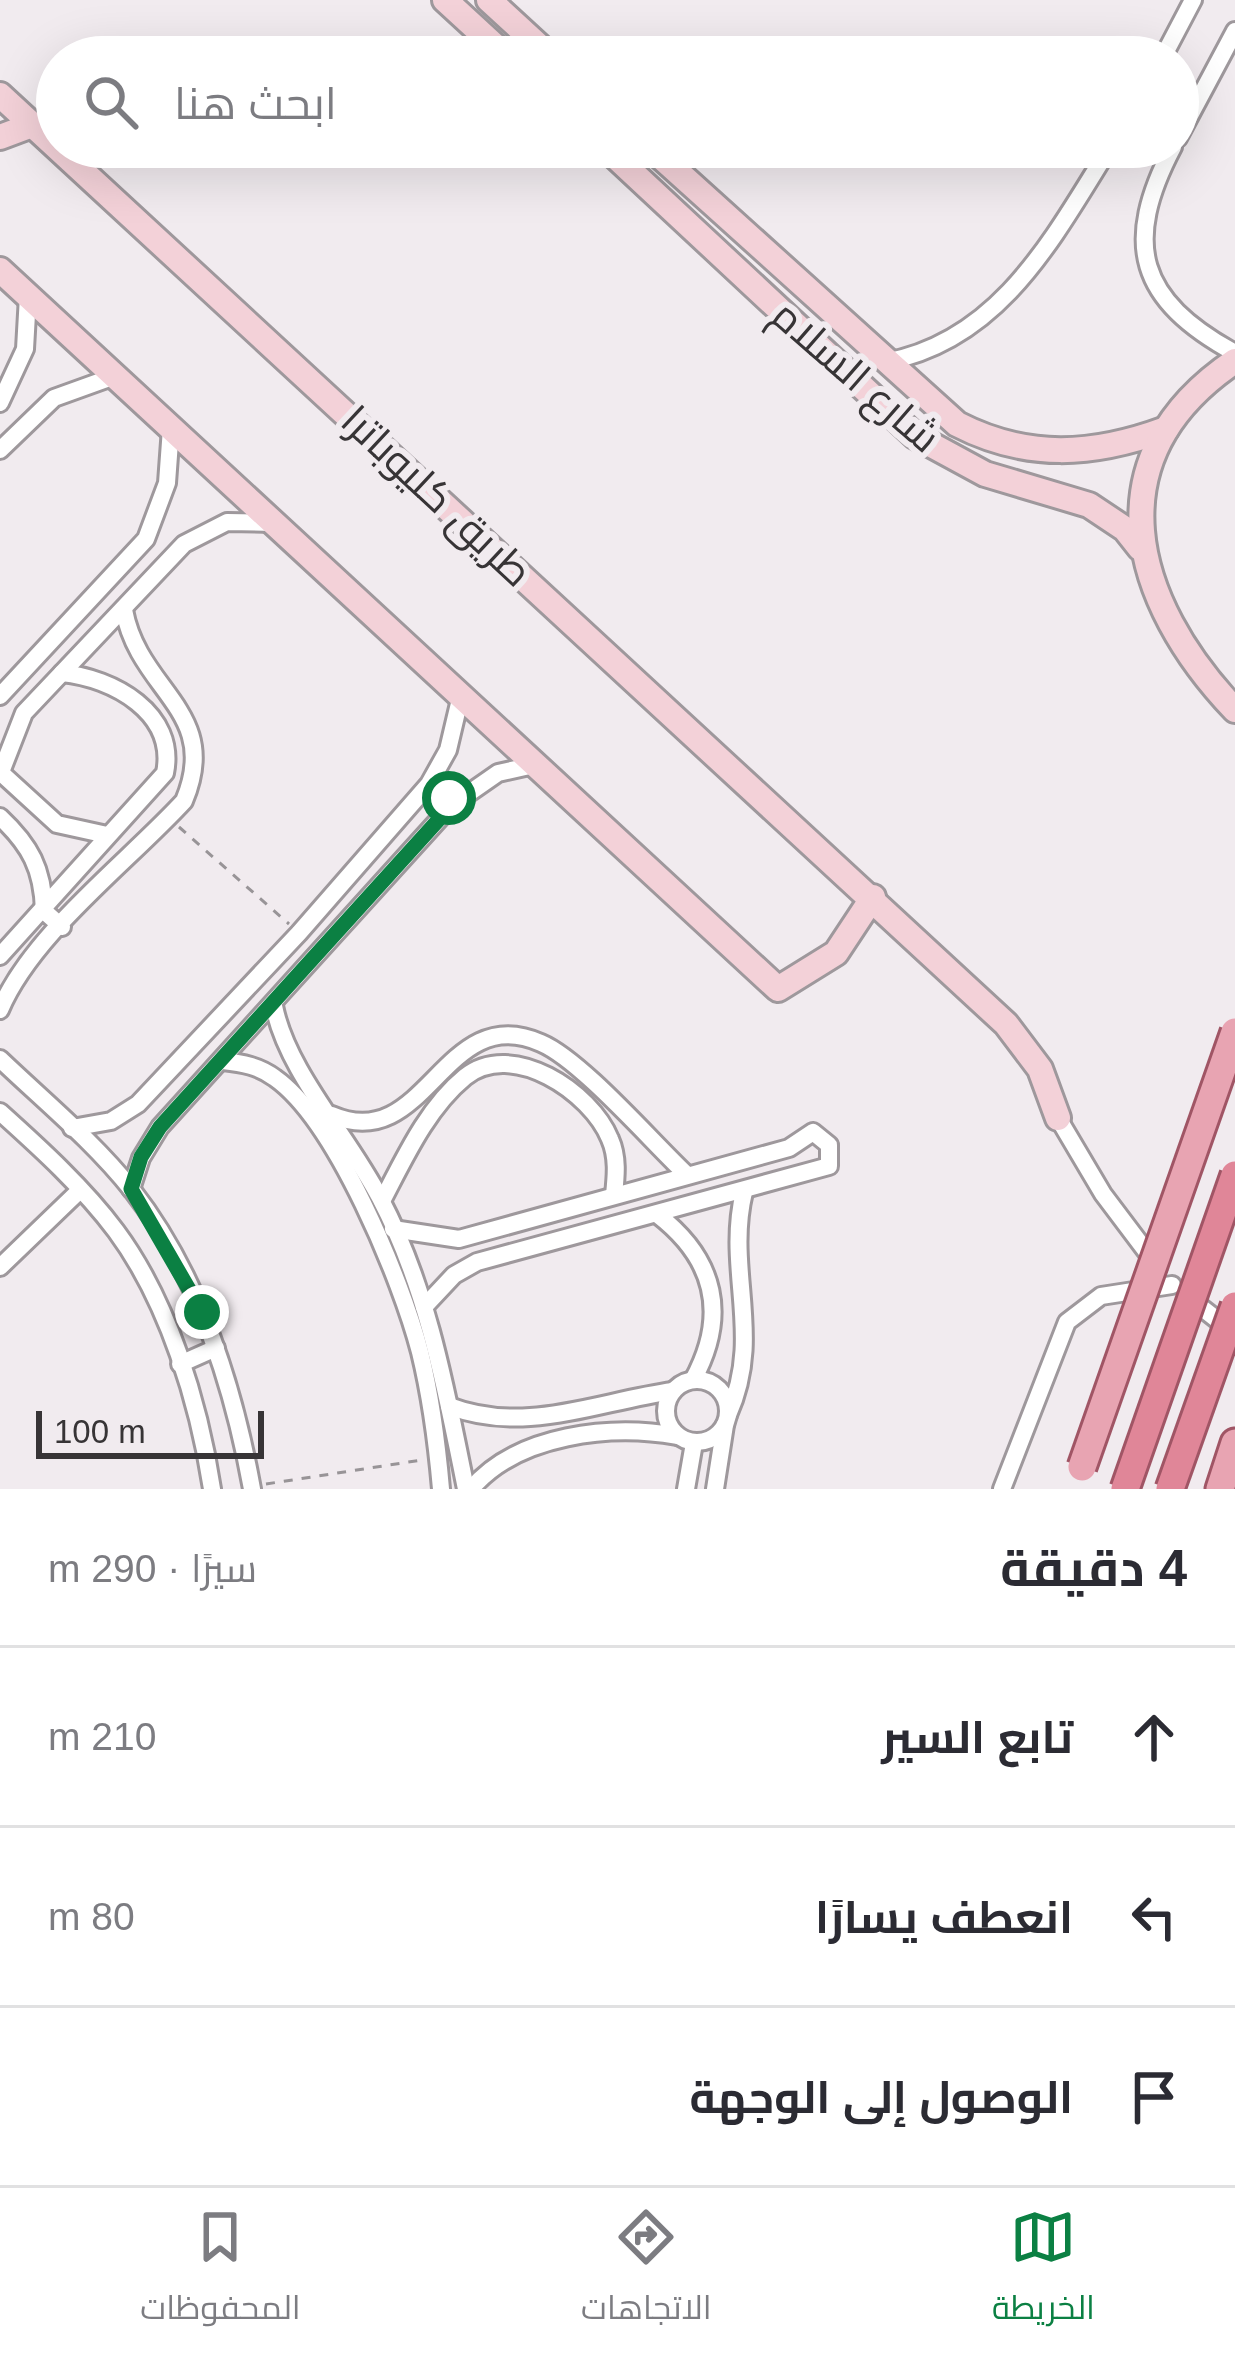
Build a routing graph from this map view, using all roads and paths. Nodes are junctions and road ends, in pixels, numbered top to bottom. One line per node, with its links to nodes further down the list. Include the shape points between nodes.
1 (445, 0): 5 (main road)
2 (488, 0): 6 (main road)
3 (1193, 0): 7 (street)
4 (1235, 31): 9 (street)
5 (484, 36)
6 (528, 36)
7 (1173, 36)
8 (0, 95): 10 (main road, طريق كليوباترا)
9 (1199, 99)
10 (32, 125): 11 (main road, طريق كليوباترا); 12 (main road)
11 (36, 129)
12 (0, 137)
13 (79, 168): 42 (main road, طريق كليوباترا)
14 (628, 168): 28 (main road, شارع السلام, via 915,436 985,474 1089,505)
15 (673, 168): 21 (main road, شارع السلام)
16 (1096, 168): 21 (street, via 1004,301 958,337)
17 (1163, 168): 20 (street, via 1148,202 1146,260 1174,312)
18 (0, 270): 19 (main road)
19 (28, 296): 22 (main road); 23 (street, via 25,349)
20 (1235, 357): 25 (main road)
21 (884, 362): 25 (main road, شارع السلام, via 939,412 1015,447 1084,451)
22 (115, 376): 24 (main road); 26 (street, via 54,398)
23 (0, 403)
24 (171, 428): 27 (main road); 31 (street, via 167,483 146,538)
25 (1166, 429): 28 (main road, via 1144,487)
26 (0, 450)
27 (274, 523): 29 (street, via 204,531); 32 (main road)
28 (1140, 548): 33 (main road, via 1166,620)
29 (124, 610): 30 (street); 40 (street, via 140,660 189,722 197,748 195,776)
30 (62, 673): 34 (street); 41 (street, via 124,692 165,738 166,773)
31 (1, 695): 34 (street)
32 (461, 695): 35 (main road); 37 (street, via 448,750)
33 (1235, 710)
34 (24, 713): 36 (street)
35 (534, 765): 38 (street, via 481,781); 42 (main road, via 778,989 836,953)
36 (0, 772): 41 (street, via 57,824)
37 (429, 784): 38 (street); 45 (street)
38 (452, 805): 47 (street)
39 (0, 817): 43 (street, via 31,850)
40 (169, 818): 44 (street); 45 (path)
41 (106, 836): 43 (street)
42 (873, 898): 58 (main road, طريق كليوباترا, via 1019,1038)
43 (44, 910): 44 (street); 46 (street)
44 (62, 927): 48 (street)
45 (299, 934): 54 (street)
46 (0, 956)
47 (274, 1006): 51 (street); 52 (street)
48 (0, 1010)
49 (1235, 1032): 89 (main road, bridge)
50 (0, 1060): 59 (street)
51 (223, 1061): 53 (street, via 261,1069); 57 (street)
52 (300, 1070): 53 (street); 56 (street)
53 (283, 1084): 88 (street, via 341,1165 376,1232 420,1354)
54 (147, 1094): 57 (street); 59 (street, via 111,1121)
55 (0, 1112): 63 (street)
56 (332, 1115): 60 (street, via 350,1123 389,1120 463,1051 526,1036 566,1061); 66 (street)
57 (172, 1116): 62 (street, via 141,1157)
58 (1058, 1118): 72 (street)
59 (72, 1128): 62 (street)
60 (686, 1174): 64 (street, via 789,1148 813,1132 829,1145 829,1166); 65 (street)
61 (1235, 1175): 97 (highway, bridge)
62 (131, 1189): 77 (street)
63 (80, 1191): 71 (street); 78 (street, via 130,1253)
64 (744, 1192): 67 (street); 73 (street, via 737,1234)
65 (614, 1195): 66 (street, via 614,1153 604,1128 547,1074 506,1062 485,1066 452,1093); 69 (street)
66 (382, 1201): 68 (street)
67 (658, 1216): 70 (street); 74 (street, via 696,1251)
68 (393, 1229): 69 (street, via 446,1240); 76 (street)
69 (484, 1233): 70 (street)
70 (490, 1257): 76 (street, via 454,1275)
71 (0, 1267)
72 (1172, 1285): 79 (street); 96 (street, via 1102,1296 1067,1322)
73 (744, 1294): 74 (street); 85 (street, via 747,1348)
74 (715, 1298): 82 (street, via 713,1334)
75 (1235, 1306): 98 (highway, bridge)
76 (424, 1307): 84 (street)
77 (202, 1312): 78 (street, via 181,1315); 80 (street)
78 (166, 1329): 81 (street)
79 (1235, 1334)
80 (216, 1348): 81 (street); 90 (street)
81 (180, 1364): 91 (street)
82 (693, 1380): 83 (street); 85 (street, via 719,1389)
83 (673, 1391): 84 (street, via 527,1421); 86 (street, via 667,1422)
84 (449, 1406): 93 (street)
85 (726, 1420): 86 (street, via 707,1441); 95 (street)
86 (686, 1439): 93 (street, via 622,1430 571,1437 500,1464); 94 (street)
87 (1235, 1443): 99 (main road)
88 (438, 1458): 90 (path); 92 (street)
89 (1078, 1478)
90 (252, 1488)
91 (212, 1489)
92 (441, 1489)
93 (469, 1489)
94 (686, 1489)
95 (715, 1489)
96 (1002, 1489)
97 (1125, 1489)
98 (1170, 1489)
99 (1220, 1489)

